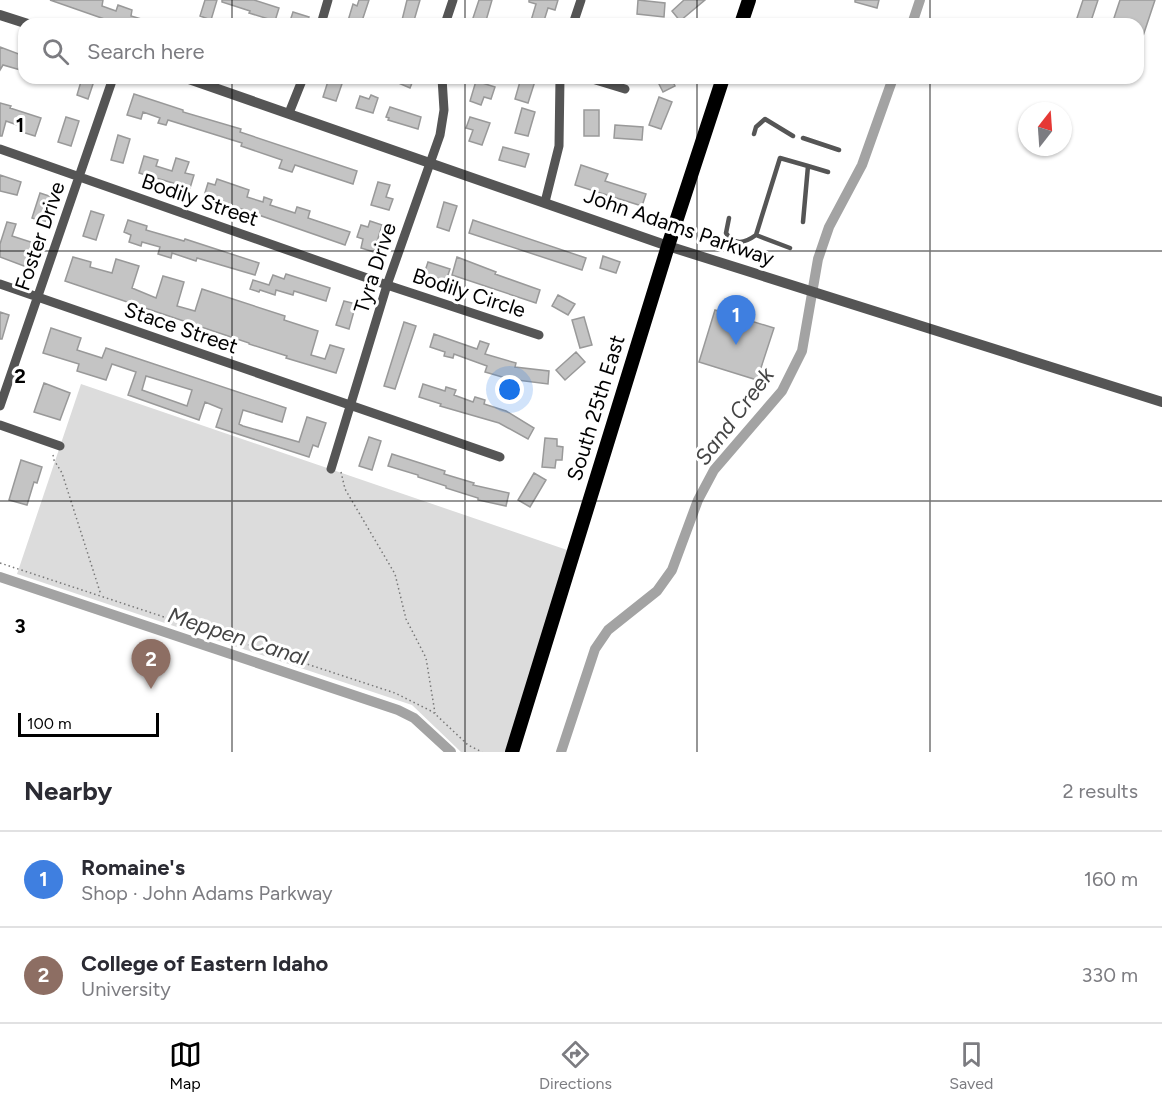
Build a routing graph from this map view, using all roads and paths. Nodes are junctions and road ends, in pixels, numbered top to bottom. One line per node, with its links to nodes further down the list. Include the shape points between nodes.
1 (327, 0): 6 (street)
2 (453, 0): 7 (street)
3 (581, 0): 8 (street)
4 (749, 0): 9 (main road)
5 (0, 15): 10 (street)
6 (322, 18)
7 (447, 18)
8 (575, 18)
9 (743, 18)
10 (18, 21)
11 (110, 84): 28 (street, Foster Drive)
12 (203, 84): 19 (street, John Adams Parkway)
13 (301, 84): 19 (street)
14 (442, 84): 25 (street, Tyra Drive, via 443,123)
15 (560, 84): 29 (street, via 559,146)
16 (609, 84): 18 (street)
17 (721, 84): 33 (main road, South 25th East)
18 (625, 89)
19 (289, 114): 25 (street, John Adams Parkway)
20 (754, 134): 21 (lane, via 765,119)
21 (793, 136)
22 (803, 138): 24 (lane)
23 (0, 149): 28 (street, Bodily Street)
24 (839, 150)
25 (430, 162): 29 (street, John Adams Parkway); 36 (street, Tyra Drive)
26 (808, 166): 27 (lane); 31 (lane); 32 (lane, via 780,158)
27 (828, 172)
28 (80, 176): 36 (street, Bodily Street); 37 (street, Foster Drive)
29 (545, 202): 33 (street, John Adams Parkway)
30 (729, 218): 32 (lane, via 729,239 746,242)
31 (802, 222)
32 (756, 235): 34 (lane)
33 (668, 246): 39 (street, John Adams Parkway); 51 (main road, South 25th East)
34 (790, 248)
35 (0, 284): 37 (street, Stace Street)
36 (387, 285): 38 (street, Bodily Circle); 41 (street, Tyra Drive)
37 (38, 298): 40 (street, Foster Drive); 41 (street, Stace Street)
38 (538, 335)
39 (1162, 402)
40 (0, 406)
41 (351, 406): 45 (street, Stace Street); 46 (street, Tyra Drive)
42 (0, 424): 43 (street)
43 (60, 446)
44 (53, 455): 48 (path)
45 (500, 457)
46 (336, 470): 49 (path, via 395,574 406,619 426,658)
47 (0, 563): 48 (path)
48 (101, 596): 49 (path, via 395,693)
49 (435, 714): 50 (path, via 468,745)
50 (482, 752)
51 (512, 752)

